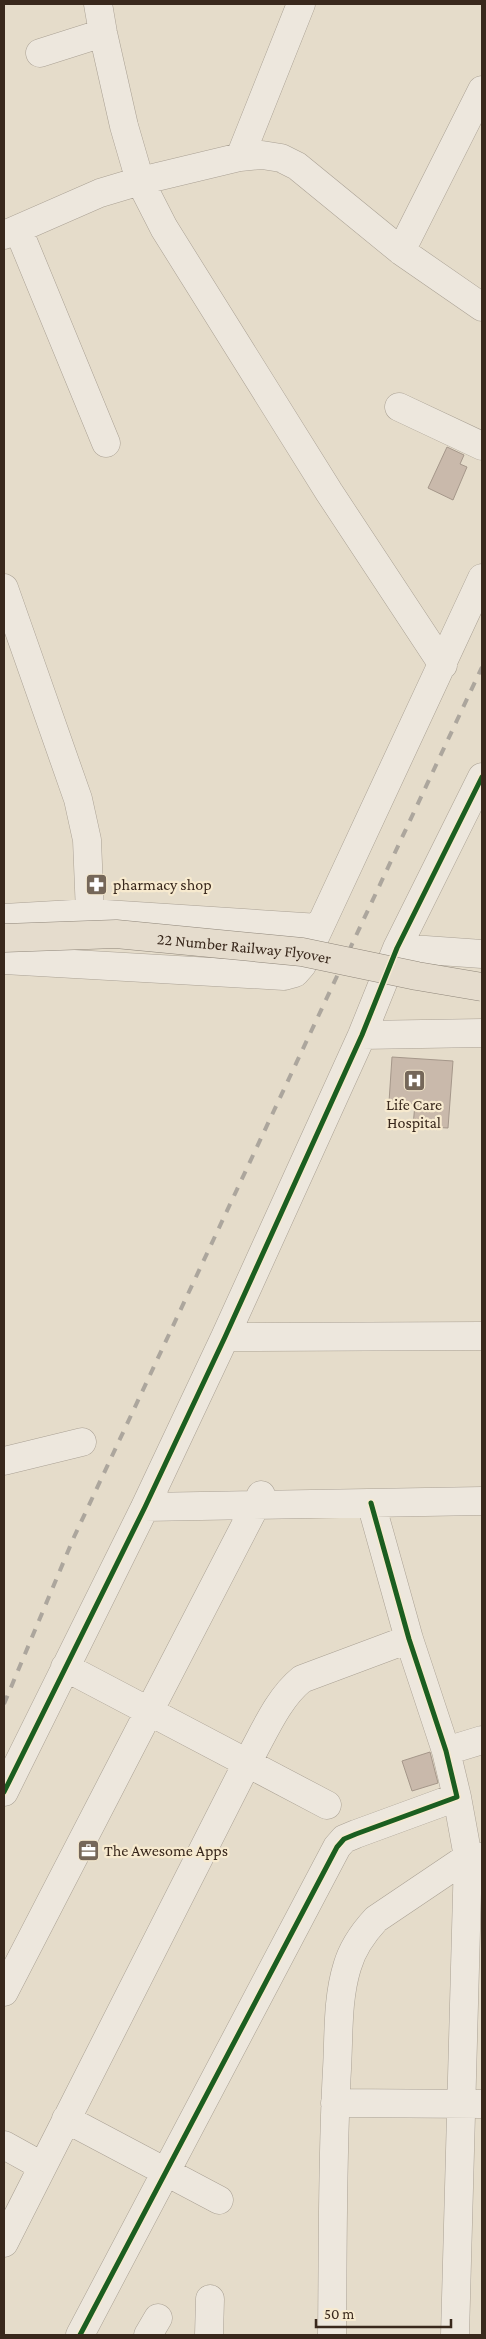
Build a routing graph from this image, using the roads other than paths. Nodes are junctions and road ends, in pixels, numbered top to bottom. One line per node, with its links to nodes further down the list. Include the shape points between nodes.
1 (98, 4): 3 (street)
2 (301, 4): 6 (street)
3 (102, 33): 4 (street); 7 (street)
4 (40, 53)
5 (482, 90): 9 (street)
6 (240, 157): 7 (street); 9 (street, via 262,155 281,158 297,166)
7 (140, 181): 8 (street, via 100,194); 16 (street, via 204,295)
8 (11, 232): 12 (street)
9 (401, 251): 10 (street)
10 (482, 307)
11 (399, 407): 13 (street)
12 (106, 443)
13 (482, 446)
14 (482, 578): 16 (street)
15 (4, 588): 18 (street, via 78,799 87,840)
16 (443, 665): 20 (street)
17 (482, 777): 22 (street)
18 (90, 913): 19 (street); 20 (street)
19 (4, 918)
20 (319, 928): 24 (street, via 302,965 295,973 284,976)
21 (4, 938): 25 (main road, 22 Number Railway Flyover, bridge, via 116,934 302,952)
22 (397, 948): 23 (street); 27 (street)
23 (482, 954)
24 (4, 960)
25 (482, 988)
26 (482, 1033): 27 (street)
27 (362, 1036): 29 (street)
28 (482, 1336): 29 (street)
29 (225, 1338): 35 (street)
30 (82, 1442): 31 (street)
31 (4, 1461)
32 (482, 1490): 33 (street)
33 (259, 1499): 35 (street); 36 (street); 39 (street)
34 (482, 1501): 36 (street)
35 (147, 1502): 38 (street)
36 (371, 1503): 37 (street)
37 (409, 1639): 41 (street); 42 (street, via 302,1679 284,1699)
38 (65, 1667): 39 (street); 43 (street)
39 (149, 1711): 42 (street); 47 (street)
40 (482, 1740): 41 (street)
41 (446, 1751): 44 (street)
42 (247, 1762): 45 (street); 50 (street)
43 (4, 1792)
44 (457, 1797): 46 (street); 53 (street, via 356,1834 344,1839 337,1847)
45 (327, 1805)
46 (475, 1857): 48 (street, via 376,1919 354,1948 341,1993); 49 (street)
47 (4, 1992)
48 (335, 2104): 49 (street); 59 (street)
49 (472, 2104): 60 (street)
50 (66, 2118): 52 (street); 53 (street)
51 (4, 2145): 52 (street)
52 (42, 2166): 55 (street)
53 (166, 2171): 54 (street); 57 (street)
54 (219, 2200)
55 (4, 2243)
56 (210, 2299): 58 (street)
57 (80, 2335)
58 (209, 2335)
59 (332, 2335)
60 (455, 2335)

